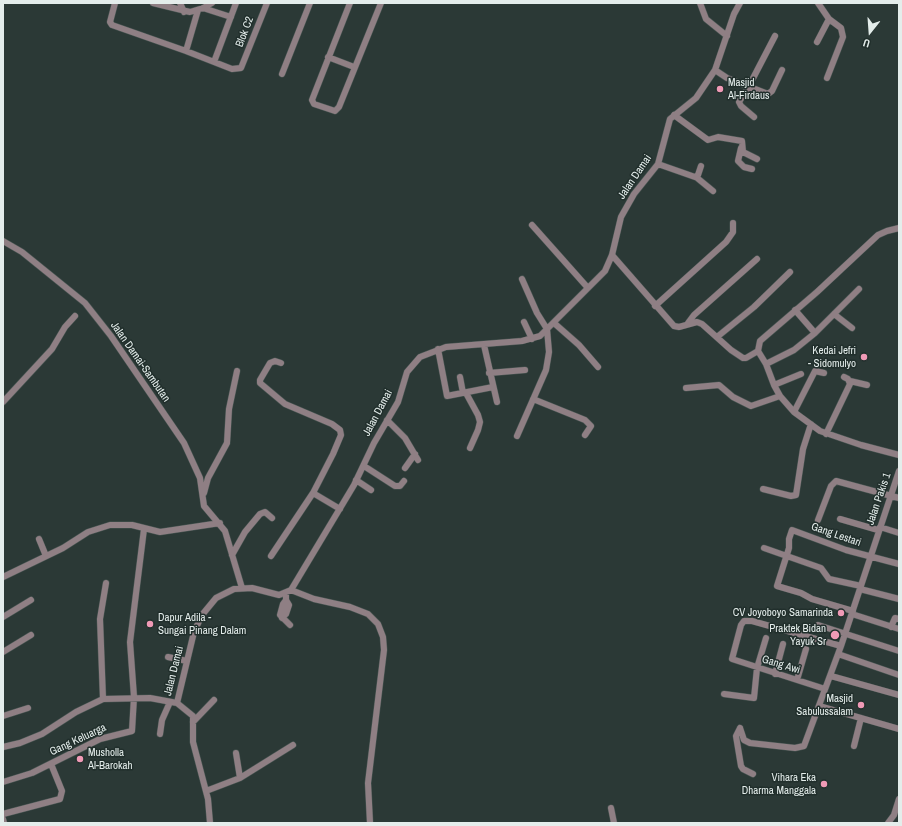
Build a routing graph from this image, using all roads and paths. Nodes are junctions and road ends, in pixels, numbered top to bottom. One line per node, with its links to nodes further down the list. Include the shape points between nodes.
1 (115, 3): 22 (street, via 110,22 112,25)
2 (153, 3): 16 (street)
3 (180, 3): 16 (street)
4 (212, 3): 14 (street)
5 (236, 3): 17 (street)
6 (267, 3): 24 (street, Blok C2, via 241,68 232,69)
7 (310, 3): 28 (street)
8 (350, 3): 23 (street)
9 (381, 3): 25 (street)
10 (700, 3): 15 (street)
11 (706, 3): 15 (street)
12 (740, 3): 19 (street, Jalan Damai)
13 (818, 3): 18 (street)
14 (201, 9): 16 (street); 17 (street); 22 (street)
15 (703, 11): 19 (street, via 706,19)
16 (184, 12)
17 (231, 17): 24 (street)
18 (829, 19): 21 (street); 29 (street, via 841,28 843,37)
19 (727, 36): 26 (street, Jalan Damai)
20 (774, 36): 30 (street)
21 (818, 42)
22 (186, 51): 24 (street)
23 (328, 57): 25 (street); 25 (street, via 312,100 314,104 338,109)
24 (214, 62)
25 (354, 67)
26 (716, 70): 30 (street, via 727,78); 31 (street, Jalan Damai, via 696,98)
27 (782, 70): 30 (street, via 770,93)
28 (282, 74)
29 (827, 78)
30 (749, 86): 32 (street, via 739,104)
31 (674, 115): 33 (street, via 705,140 718,136 740,140); 35 (street, Jalan Damai, via 669,122)
32 (754, 117)
33 (741, 148): 34 (street, via 743,152); 37 (street, via 738,161 744,167)
34 (758, 159)
35 (658, 164): 38 (street); 44 (street, Jalan Damai, via 634,194 621,217)
36 (701, 166): 38 (street)
37 (752, 169)
38 (696, 177): 39 (street)
39 (713, 191)
40 (733, 223): 50 (street, via 733,232 726,242)
41 (532, 225): 48 (street)
42 (899, 228): 51 (street, via 878,235)
43 (3, 241): 101 (street, Jalan Damai-Sambutan, via 22,252 85,303 111,336 184,443 200,478)
44 (612, 255): 48 (street, Jalan Damai, via 605,271); 50 (street)
45 (757, 259): 56 (street, via 700,309)
46 (790, 272): 60 (street, via 754,307)
47 (522, 279): 58 (street)
48 (588, 288): 55 (street, Jalan Damai)
49 (859, 289): 52 (street)
50 (655, 306): 56 (street, via 674,326 679,327)
51 (796, 310): 59 (street); 64 (street, via 760,341)
52 (834, 314): 57 (street); 59 (street)
53 (75, 316): 83 (street, via 52,349)
54 (524, 322): 61 (street)
55 (554, 323): 58 (street, Jalan Damai); 67 (street)
56 (688, 323): 60 (street, via 702,324)
57 (852, 328)
58 (547, 329): 61 (street, Jalan Damai); 82 (street, via 549,352 546,370)
59 (815, 333): 66 (street, via 788,355)
60 (717, 337): 64 (street, via 743,358)
61 (532, 339): 62 (street, Jalan Damai)
62 (484, 345): 63 (street, Jalan Damai); 70 (street)
63 (438, 349): 80 (street, via 446,395); 86 (street, Jalan Damai, via 420,357 411,366 398,402)
64 (758, 351): 66 (street)
65 (281, 363): 100 (street, via 270,363 260,383 286,404 332,424 341,432)
66 (766, 364): 76 (street)
67 (598, 367)
68 (525, 370): 70 (street)
69 (236, 371): 101 (street, via 229,408 227,444 208,478)
70 (490, 374): 78 (street)
71 (801, 374): 76 (street)
72 (824, 374): 85 (street, via 815,371)
73 (844, 376): 75 (street)
74 (460, 377): 80 (street)
75 (850, 381): 77 (street); 88 (street)
76 (774, 385): 81 (street)
77 (867, 386)
78 (493, 387): 80 (street); 84 (street)
79 (686, 388): 81 (street, via 718,385 733,397 751,406)
80 (464, 393): 91 (street, via 480,422)
81 (780, 396): 85 (street)
82 (533, 399): 89 (street, via 585,420 591,426); 90 (street)
83 (3, 402)
84 (497, 402)
85 (794, 412): 87 (street)
86 (387, 420): 93 (street, Jalan Damai); 94 (street, via 405,438 416,457)
87 (811, 424): 88 (street); 98 (street, via 803,448 796,495)
88 (826, 434): 92 (street)
89 (585, 435)
90 (518, 436)
91 (470, 448)
92 (899, 455)
93 (364, 466): 96 (street, Jalan Damai); 97 (street, via 395,486 400,486)
94 (405, 468)
95 (899, 474): 102 (street, Jalan Pakis 1)
96 (356, 480): 99 (street); 104 (street, Jalan Damai)
97 (404, 481)
98 (763, 489)
99 (371, 490)
100 (313, 493): 104 (street); 117 (street)
101 (203, 494): 108 (street, Jalan Damai-Sambutan, via 204,506)
102 (891, 496): 103 (street); 107 (street, via 836,481 831,486); 110 (street, Jalan Pakis 1)
103 (899, 498)
104 (340, 509): 124 (street, Jalan Damai)
105 (272, 518): 114 (street, via 265,512 260,514 245,532)
106 (840, 519): 110 (street)
107 (818, 520)
108 (220, 523): 109 (street, via 160,532); 114 (street, Jalan Damai-Sambutan)
109 (144, 529): 116 (street, via 120,525 99,528); 153 (street, via 130,642)
110 (879, 529): 111 (street); 118 (street, Jalan Pakis 1)
111 (899, 533)
112 (39, 539): 116 (street)
113 (764, 548): 115 (street)
114 (232, 555): 122 (street, Jalan Damai-Sambutan)
115 (786, 555): 118 (street, Gang Lestari, via 792,530); 123 (street, via 821,568 829,579); 127 (street, via 778,586)
116 (46, 556): 120 (street)
117 (271, 556)
118 (871, 557): 119 (street, Gang Lestari); 123 (street, Jalan Pakis 1)
119 (899, 564)
120 (3, 577)
121 (106, 583): 154 (street, via 100,619)
122 (242, 588): 124 (street, Jalan Damai, via 279,595); 144 (street, Jalan Damai, via 234,588 216,598 202,615)
123 (861, 588): 125 (street); 127 (street, Jalan Pakis 1)
124 (287, 594): 130 (street, via 282,607 282,618); 180 (street, via 350,607 368,614 378,624 383,637 382,667 368,783)
125 (899, 599)
126 (31, 600): 128 (street)
127 (852, 612): 132 (street); 134 (street, Jalan Pakis 1)
128 (3, 617)
129 (899, 619): 132 (street, via 895,618)
130 (290, 625)
131 (818, 625): 134 (street)
132 (892, 627): 133 (street)
133 (899, 629)
134 (845, 633): 138 (street, Jalan Pakis 1); 140 (street)
135 (31, 635): 141 (street)
136 (766, 638): 145 (street)
137 (783, 644): 146 (street)
138 (841, 646): 142 (street, Jalan Pakis 1); 145 (street, Gang Awi, via 748,620 741,623 731,658)
139 (806, 649): 149 (street)
140 (899, 651)
141 (3, 652)
142 (838, 654): 147 (street); 148 (street, Jalan Pakis 1)
143 (168, 657): 144 (street)
144 (187, 661): 156 (street, Jalan Damai)
145 (757, 668): 146 (street, Gang Awi); 151 (street, via 754,698)
146 (775, 674): 149 (street, Gang Awi)
147 (899, 675)
148 (831, 676): 150 (street, Jalan Pakis 1); 152 (street)
149 (797, 680): 150 (street, Gang Awi)
150 (825, 689): 157 (street, Jalan Pakis 1)
151 (724, 694)
152 (899, 695)
153 (134, 697): 154 (street); 156 (street); 168 (street, Gang Keluarga, via 132,731 100,739)
154 (103, 699): 166 (street, via 76,712 42,734)
155 (214, 700): 161 (street)
156 (174, 703): 161 (street, Jalan Damai, via 192,714); 163 (street, via 162,720)
157 (819, 706): 160 (street); 169 (street, Jalan Pakis 1, via 802,747 750,743 744,740 740,728 736,736 741,766)
158 (28, 708): 159 (street)
159 (3, 716)
160 (861, 718): 162 (street); 165 (street)
161 (193, 722): 172 (street, via 194,742)
162 (899, 729)
163 (160, 734)
164 (292, 745): 170 (street)
165 (854, 746)
166 (3, 747)
167 (236, 753): 170 (street)
168 (51, 764): 171 (street, Gang Keluarga); 175 (street, via 62,791 60,799)
169 (753, 774)
170 (240, 778): 172 (street)
171 (3, 782)
172 (206, 791): 179 (street)
173 (899, 800): 176 (street)
174 (611, 808): 181 (street)
175 (3, 814)
176 (896, 816): 182 (street)
177 (3, 819): 178 (street)
178 (4, 823)
179 (210, 823)
180 (370, 823)
181 (614, 823)
182 (888, 823)

